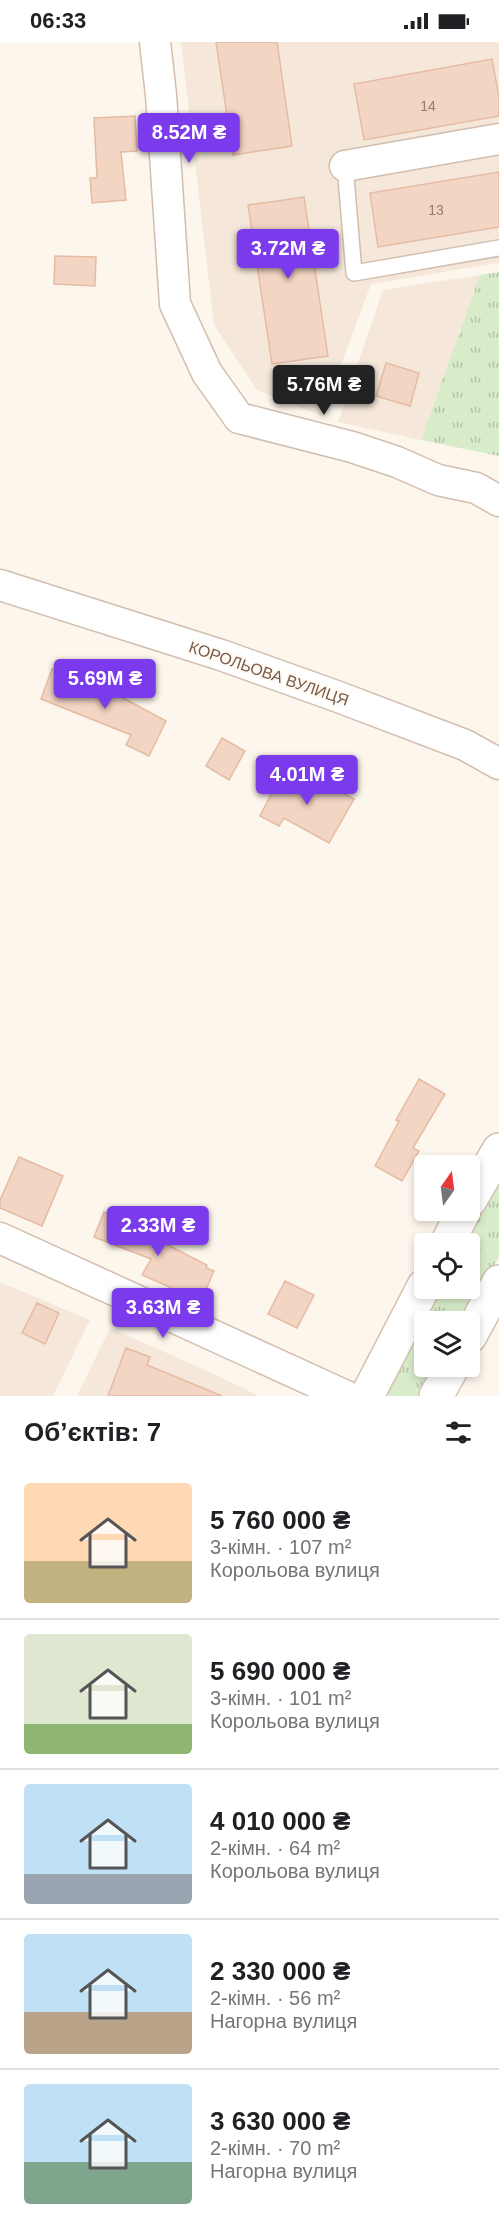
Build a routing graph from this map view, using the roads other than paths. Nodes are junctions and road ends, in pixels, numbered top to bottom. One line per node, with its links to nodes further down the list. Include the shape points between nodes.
1 (155, 42): 5 (street, via 175,304 207,373 239,418 352,447 438,480 476,488)
2 (499, 139): 3 (street)
3 (345, 166): 4 (lane, via 354,273)
4 (499, 248)
5 (499, 501)
6 (0, 585): 7 (street, КОРОЛЬОВА ВУЛИЦЯ, via 336,696 465,745)
7 (499, 764)
8 (499, 1150): 9 (main road)
9 (480, 1183)
10 (0, 1238): 15 (street)
11 (499, 1282): 13 (main road)
12 (418, 1299): 16 (main road)
13 (480, 1317)
14 (447, 1377): 17 (main road)
15 (346, 1396)
16 (367, 1396)
17 (436, 1396)

